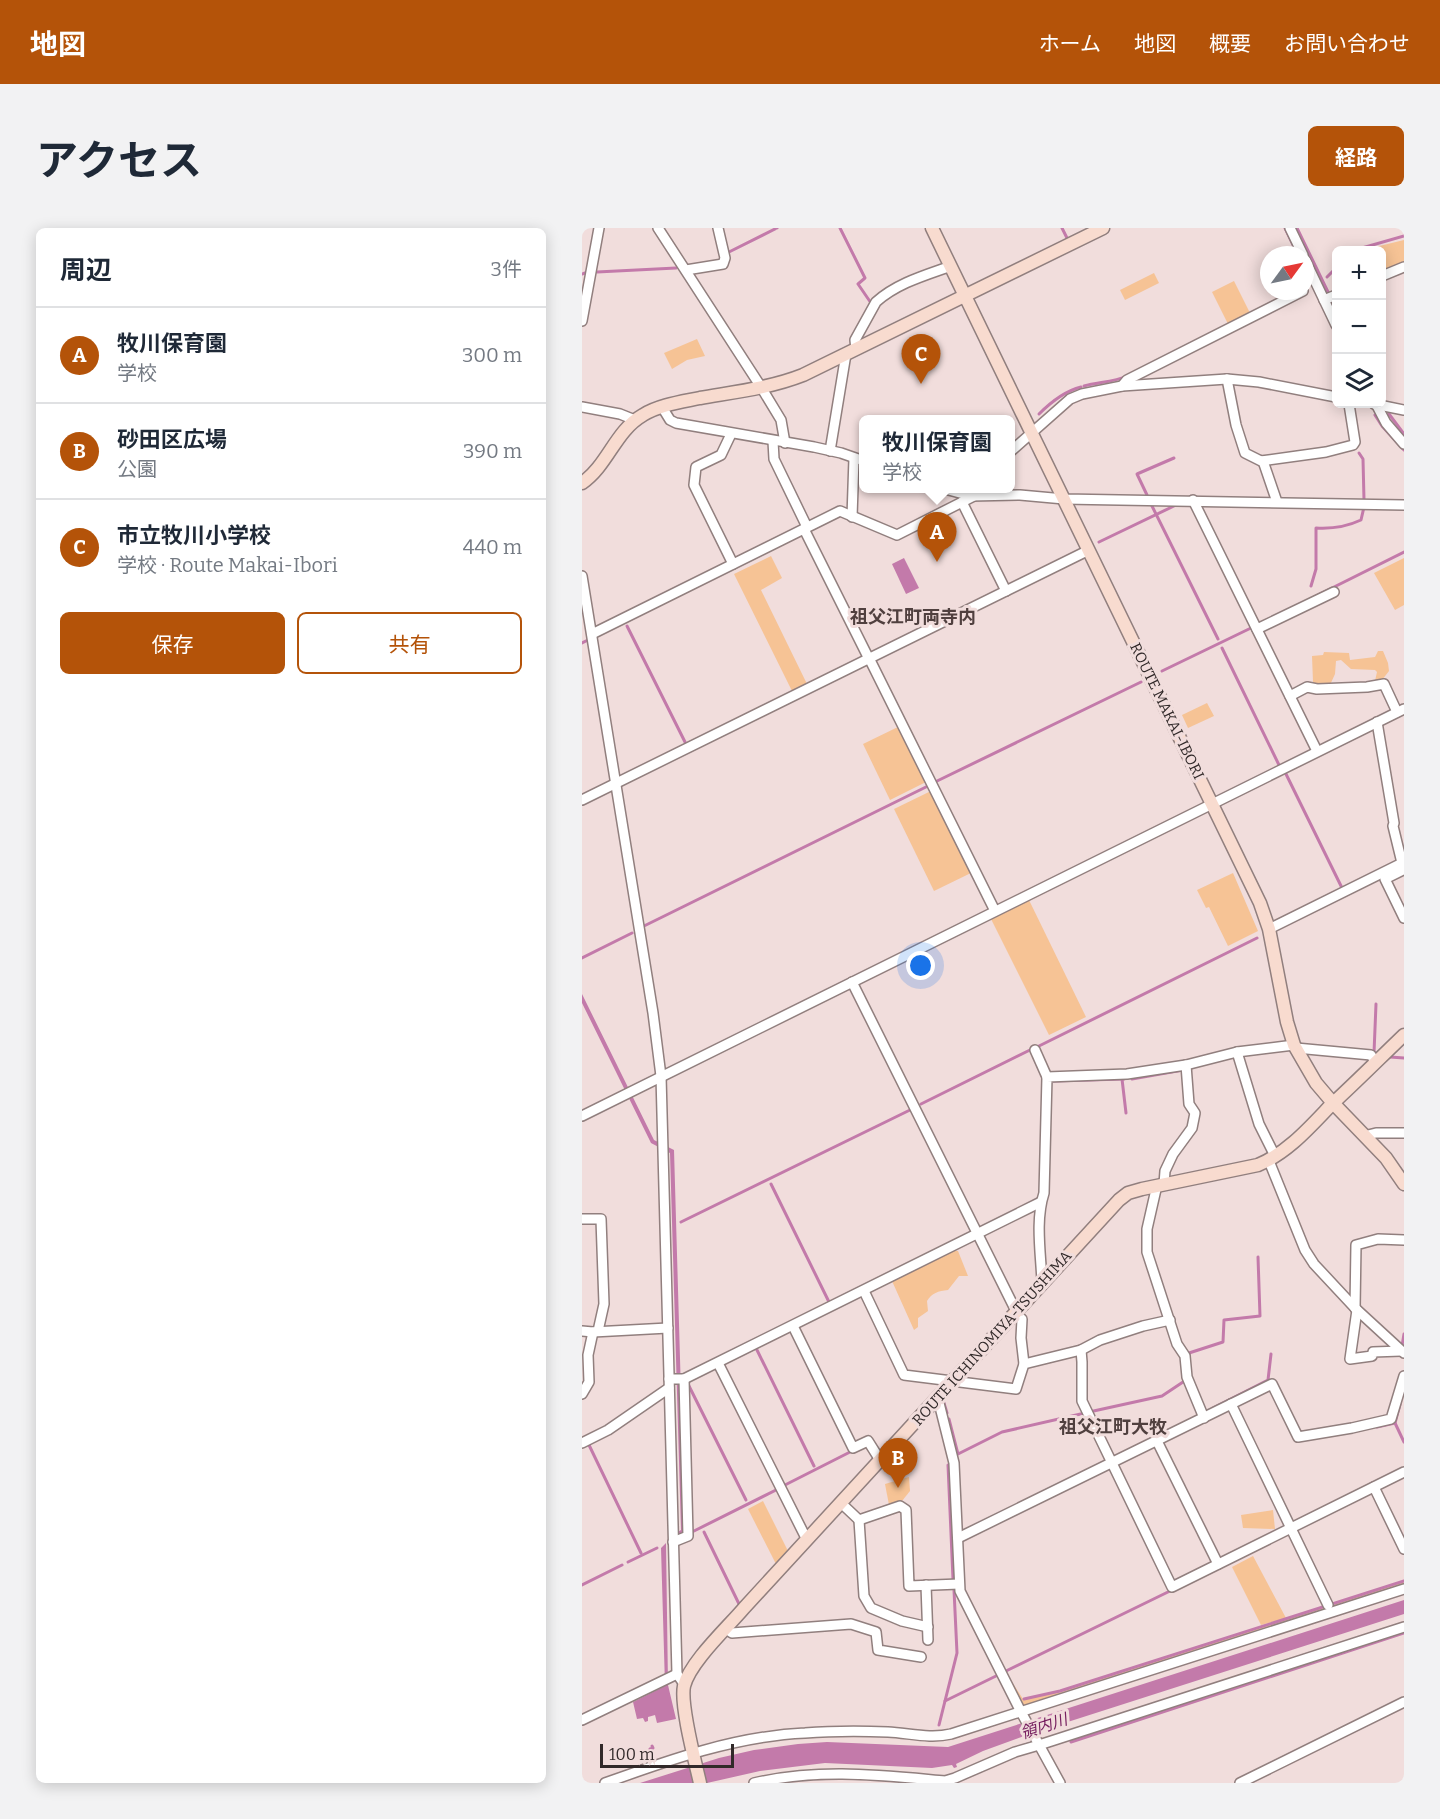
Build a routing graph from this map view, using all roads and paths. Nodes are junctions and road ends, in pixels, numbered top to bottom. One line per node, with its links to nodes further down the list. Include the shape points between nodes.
1 (599, 228): 20 (street)
2 (658, 228): 10 (street)
3 (718, 228): 10 (street, via 723,264)
4 (932, 228): 8 (main road, ROUTE MAKAI-IBORI)
5 (1103, 228): 15 (main road)
6 (1290, 228): 7 (street)
7 (1299, 246)
8 (951, 266): 15 (main road, ROUTE MAKAI-IBORI); 21 (street, via 903,284 876,302)
9 (1404, 267): 11 (street)
10 (686, 270): 24 (street)
11 (1386, 274)
12 (1314, 278): 13 (street)
13 (1317, 284): 14 (street); 18 (street)
14 (1314, 286)
15 (966, 296): 21 (main road); 33 (main road, ROUTE MAKAI-IBORI)
16 (1332, 296): 18 (street)
17 (1286, 300): 23 (street)
18 (1324, 300): 19 (street)
19 (1332, 317)
20 (582, 321)
21 (851, 352): 24 (main road, via 795,378); 39 (street)
22 (1227, 379): 23 (street); 25 (street); 41 (street, via 1245,453)
23 (1122, 386): 33 (street, via 1070,399)
24 (761, 387): 28 (main road); 36 (street, via 781,420)
25 (1332, 396)
26 (1386, 406): 31 (street)
27 (582, 407): 32 (street)
28 (662, 407): 32 (main road); 34 (street, via 676,423)
29 (1350, 408): 41 (street, via 1353,445)
30 (1377, 408): 37 (street)
31 (1404, 410)
32 (635, 420): 42 (main road, via 600,467)
33 (1032, 432): 38 (street); 44 (main road, ROUTE MAKAI-IBORI)
34 (731, 434): 35 (street); 51 (street, via 721,455 696,467 694,484)
35 (773, 441): 36 (street); 49 (street, via 774,459)
36 (785, 442): 39 (street)
37 (1404, 444)
38 (1015, 448)
39 (830, 451): 40 (street)
40 (859, 459): 48 (street)
41 (1263, 461): 46 (street)
42 (582, 483)
43 (968, 495): 44 (street); 48 (street, via 897,535); 53 (street)
44 (1064, 499): 45 (street); 50 (main road, ROUTE MAKAI-IBORI)
45 (1193, 500): 46 (street); 55 (street)
46 (1277, 502): 47 (street)
47 (1404, 504)
48 (852, 517): 49 (street, via 840,511)
49 (805, 528): 51 (street); 57 (street)
50 (1089, 550): 53 (street); 64 (main road, ROUTE MAKAI-IBORI)
51 (733, 564): 56 (street)
52 (582, 576): 56 (street)
53 (1006, 591): 57 (street)
54 (1334, 592): 55 (street)
55 (1257, 629): 58 (street)
56 (592, 634): 62 (street)
57 (869, 658): 62 (street); 68 (street)
58 (1290, 696): 59 (street, via 1307,687 1384,684); 61 (street)
59 (1401, 710): 60 (street)
60 (1377, 722): 61 (street); 66 (street)
61 (1317, 751): 64 (street)
62 (615, 783): 63 (street); 78 (street)
63 (582, 800)
64 (1212, 804): 68 (street); 70 (main road, ROUTE MAKAI-IBORI)
65 (1404, 822): 66 (street)
66 (1393, 826): 67 (street)
67 (1402, 863): 69 (street, via 1403,870 1385,879); 70 (street)
68 (995, 911): 71 (street)
69 (1404, 918)
70 (1269, 929): 73 (main road, ROUTE MAKAI-IBORI)
71 (852, 982): 78 (street); 89 (street)
72 (1404, 1035): 76 (main road, ROUTE ICHINOMIYA-TSUSHIMA)
73 (1295, 1047): 75 (street); 76 (street, via 1371,1055); 80 (main road, ROUTE MAKAI-IBORI)
74 (1035, 1050): 79 (street)
75 (1237, 1052): 77 (street); 84 (street)
76 (1376, 1062): 80 (main road, ROUTE ICHINOMIYA-TSUSHIMA)
77 (1186, 1065): 79 (street, via 1127,1074); 85 (street, via 1189,1104 1195,1113 1192,1128 1173,1154)
78 (661, 1076): 81 (street); 97 (street)
79 (1047, 1077): 87 (street)
80 (1333, 1104): 83 (main road, ROUTE MAKAI-IBORI); 84 (main road, ROUTE ICHINOMIYA-TSUSHIMA)
81 (582, 1116)
82 (1404, 1133): 83 (street)
83 (1364, 1136): 86 (main road, ROUTE MAKAI-IBORI)
84 (1272, 1159): 85 (main road, ROUTE ICHINOMIYA-TSUSHIMA); 93 (street, via 1305,1250)
85 (1160, 1184): 91 (main road, ROUTE ICHINOMIYA-TSUSHIMA, via 1128,1193 1119,1200); 95 (street, via 1147,1229 1147,1252)
86 (1404, 1184)
87 (1041, 1202): 89 (street); 91 (street)
88 (582, 1219): 99 (street, via 601,1219 604,1304)
89 (978, 1235): 92 (street); 94 (street)
90 (1404, 1240): 93 (street, via 1378,1239 1356,1245)
91 (1042, 1283): 94 (main road, ROUTE ICHINOMIYA-TSUSHIMA)
92 (864, 1291): 96 (street); 106 (street, via 904,1375)
93 (1356, 1309): 101 (street); 101 (street, via 1350,1359 1372,1356 1373,1352)
94 (1015, 1312): 103 (street, via 1022,1319); 106 (main road, ROUTE ICHINOMIYA-TSUSHIMA)
95 (1170, 1320): 100 (street, via 1100,1340); 110 (street)
96 (793, 1326): 102 (street); 113 (street, via 853,1448 868,1441)
97 (668, 1328): 99 (street); 105 (street)
98 (582, 1330): 99 (street)
99 (595, 1331): 107 (street, via 588,1355 589,1382)
100 (1081, 1350): 103 (street); 114 (street, via 1082,1401)
101 (1403, 1352)
102 (718, 1363): 105 (street); 121 (street)
103 (1024, 1364): 106 (street, via 1016,1389)
104 (1404, 1376): 109 (street, via 1391,1419 1298,1437 1272,1384)
105 (676, 1381): 112 (street, via 608,1430); 122 (street); 122 (street, via 688,1536)
106 (954, 1381): 108 (main road, ROUTE ICHINOMIYA-TSUSHIMA)
107 (582, 1394)
108 (935, 1401): 113 (main road, ROUTE ICHINOMIYA-TSUSHIMA); 120 (street, via 939,1403 954,1463)
109 (1231, 1404): 110 (street); 119 (street)
110 (1204, 1418): 111 (street)
111 (1157, 1441): 114 (street); 124 (street)
112 (582, 1443)
113 (880, 1460): 117 (main road, ROUTE ICHINOMIYA-TSUSHIMA)
114 (1111, 1464): 120 (street); 124 (street, via 1172,1587)
115 (1404, 1472): 116 (street)
116 (1374, 1487): 119 (street); 123 (street)
117 (841, 1503): 118 (street); 121 (main road, ROUTE ICHINOMIYA-TSUSHIMA)
118 (859, 1520): 126 (street, via 900,1506 906,1510 909,1586); 129 (street, via 864,1596 871,1608)
119 (1291, 1528): 124 (street); 128 (street)
120 (957, 1538): 125 (street)
121 (807, 1540): 131 (main road, ROUTE ICHINOMIYA-TSUSHIMA)
122 (673, 1542): 134 (street)
123 (1404, 1549)
124 (1218, 1564)
125 (959, 1584): 126 (street); 137 (street)
126 (926, 1585): 129 (street)
127 (1404, 1589): 137 (street)
128 (1328, 1605)
129 (928, 1627): 132 (street)
130 (1404, 1628): 139 (street)
131 (726, 1629): 133 (street, via 732,1633 851,1624 876,1632 878,1650); 135 (main road, ROUTE ICHINOMIYA-TSUSHIMA)
132 (928, 1640)
133 (921, 1656)
134 (670, 1677): 135 (street); 138 (street)
135 (684, 1684): 140 (main road)
136 (1404, 1702): 146 (street)
137 (1021, 1712): 139 (street); 140 (street, via 939,1737 890,1732 802,1733)
138 (582, 1720)
139 (1039, 1744): 141 (street, via 955,1778); 145 (street)
140 (693, 1753): 142 (street); 143 (main road)
141 (933, 1781): 144 (street, via 854,1773 799,1774)
142 (605, 1783)
143 (700, 1783)
144 (754, 1783)
145 (1060, 1783)
146 (1240, 1783)

